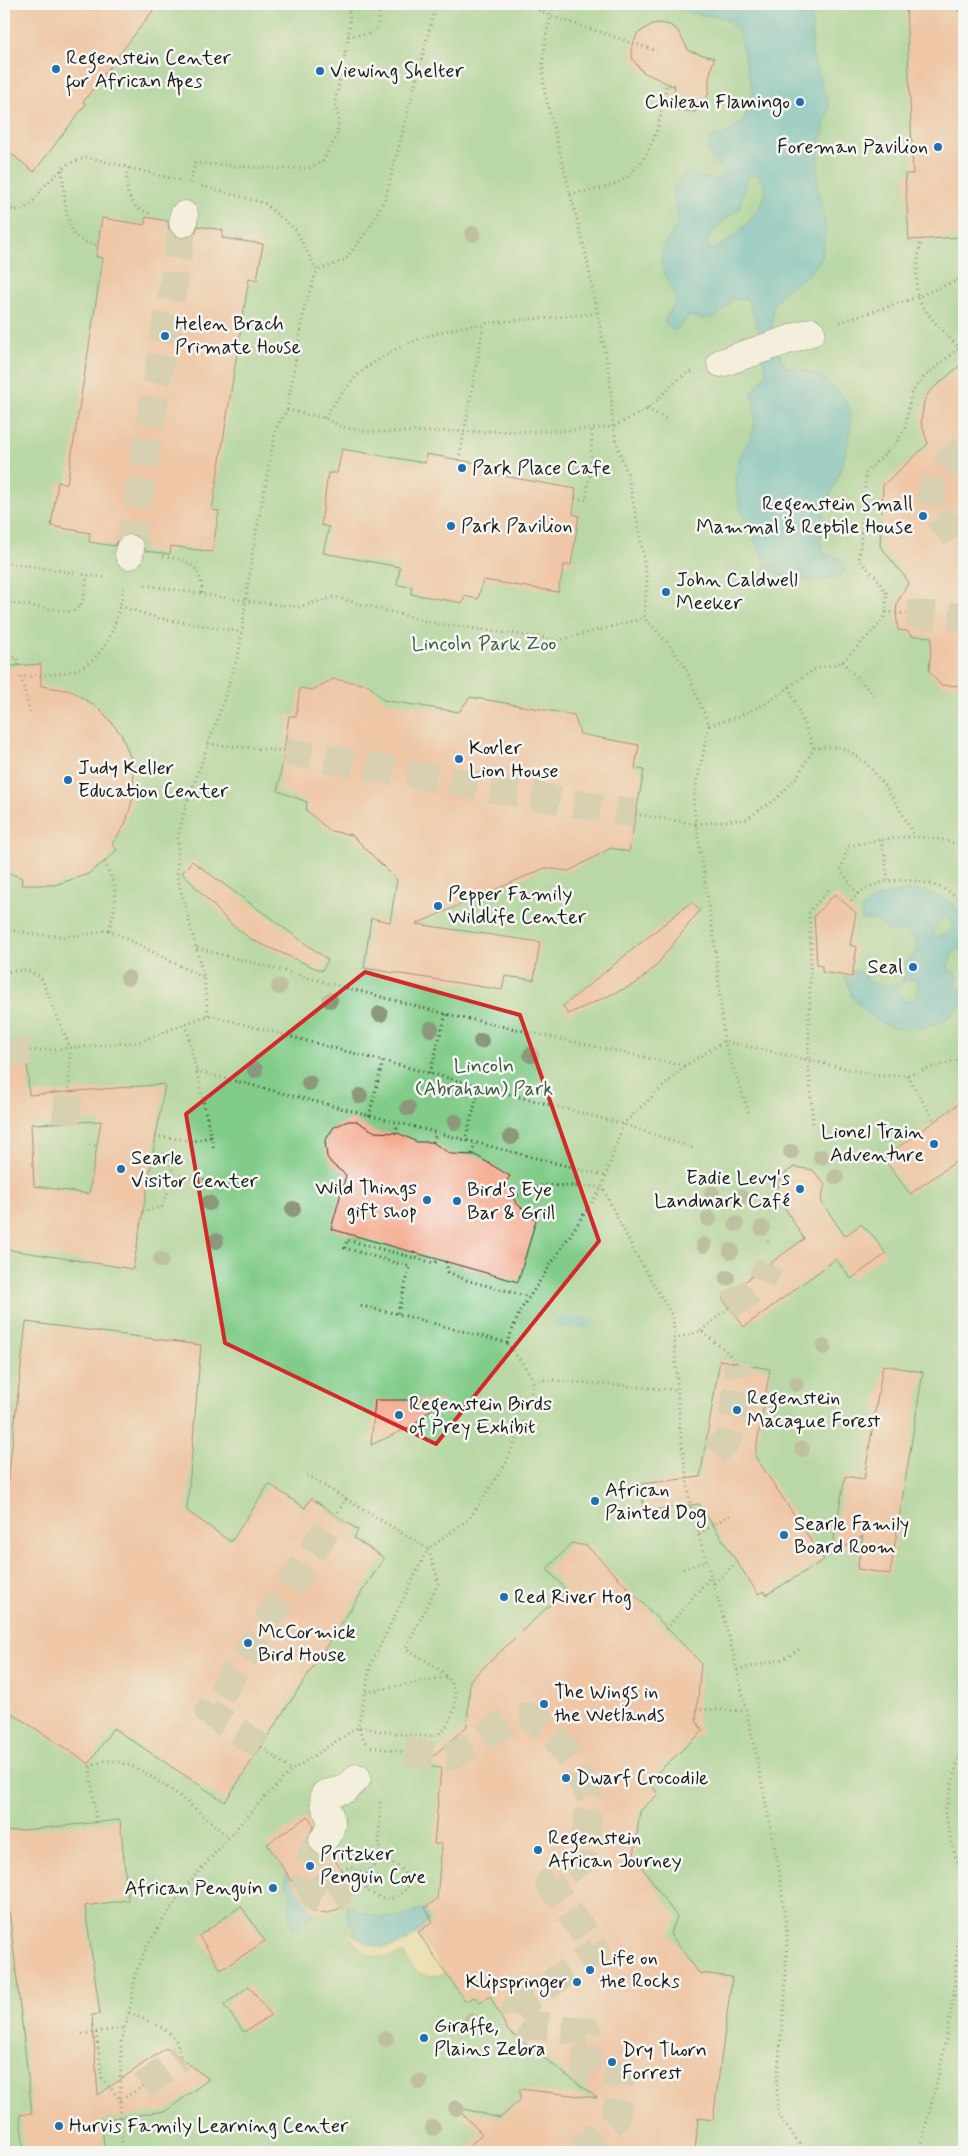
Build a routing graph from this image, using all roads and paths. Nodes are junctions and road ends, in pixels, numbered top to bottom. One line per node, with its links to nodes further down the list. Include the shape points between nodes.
1 (347, 4): 7 (path, via 350,15)
2 (378, 4): 7 (path, via 378,28 375,32)
3 (436, 4): 18 (path, via 386,196 372,224 345,260)
4 (525, 4): 6 (path)
5 (554, 4): 6 (path)
6 (551, 16): 8 (path); 13 (path, via 541,69)
7 (348, 36): 12 (path, via 335,102 339,119 337,136 322,162 309,168 282,169 195,163)
8 (657, 51)
9 (676, 85): 13 (path, via 666,85 663,109 652,143 636,169 618,183)
10 (129, 168): 11 (path, via 88,157 68,164); 12 (path); 15 (path, via 126,185 128,196 136,207)
11 (62, 170): 14 (path, via 22,210 13,210); 17 (path, via 66,212 74,236)
12 (190, 183): 18 (path, via 264,203 296,230)
13 (570, 194): 21 (path)
14 (4, 203)
15 (183, 219)
16 (921, 239): 20 (path)
17 (98, 245)
18 (317, 271): 28 (path, via 305,304)
19 (964, 277): 20 (path)
20 (918, 297): 23 (path); 24 (path, via 936,324)
21 (596, 313): 22 (path); 31 (path, via 610,377)
22 (484, 323): 29 (path, via 415,339 388,353 361,371); 33 (path)
23 (811, 332): 26 (street)
24 (959, 348): 25 (path); 43 (path, via 924,378 911,394 905,428 895,444 866,472 859,560 877,578 886,593)
25 (964, 353)
26 (721, 364): 27 (path, via 683,375)
27 (647, 408): 30 (path); 31 (path)
28 (287, 410): 29 (path); 39 (path, via 276,428)
29 (324, 418): 33 (path, via 368,432)
30 (669, 420)
31 (613, 427): 32 (path); 45 (path, via 628,472 640,536 647,582)
32 (592, 430): 33 (path); 35 (path, via 586,500)
33 (465, 431): 34 (path)
34 (459, 460)
35 (575, 498)
36 (130, 551): 38 (path, via 186,560 195,568 202,584)
37 (87, 575): 40 (path, via 82,603 70,612)
38 (202, 594)
39 (246, 601): 45 (path, via 299,607 334,597 433,623 560,640); 46 (path)
40 (4, 602)
41 (120, 606): 46 (path, via 158,618)
42 (119, 612): 52 (path, via 105,644 85,666 21,677)
43 (886, 612): 44 (path); 48 (path, via 880,624)
44 (908, 614)
45 (644, 618): 53 (path, via 685,668)
46 (242, 632): 54 (path, via 239,652)
47 (4, 659): 49 (path, via 17,657)
48 (842, 662): 50 (path, via 813,670); 51 (path)
49 (18, 666)
50 (789, 686): 53 (path, via 767,703 735,718); 55 (path)
51 (875, 696)
52 (30, 712)
53 (709, 725): 58 (path, via 693,801)
54 (208, 744): 56 (path); 70 (path, via 178,838 177,876)
55 (814, 748): 58 (path, via 797,777 776,799 746,819); 59 (path, via 835,747 857,756 876,775 899,807)
56 (284, 751)
57 (635, 814): 58 (path)
58 (696, 824): 78 (path, via 714,936)
59 (914, 836): 60 (path); 61 (path)
60 (880, 840): 63 (path); 65 (path, via 848,846 841,871)
61 (964, 847)
62 (104, 862): 69 (path, via 114,882 116,899)
63 (888, 882): 65 (path); 67 (path, via 930,883)
64 (831, 887): 83 (path, via 809,912)
65 (858, 894): 66 (path)
66 (851, 901)
67 (964, 902)
68 (4, 929): 69 (path, via 65,936)
69 (109, 930): 74 (path)
70 (197, 948): 74 (path); 75 (path)
71 (26, 970): 72 (path); 73 (path); 79 (path, via 41,977)
72 (4, 972)
73 (24, 976)
74 (204, 978): 76 (path)
75 (446, 1014): 84 (path); 86 (path)
76 (208, 1015): 77 (path); 82 (path)
77 (186, 1024): 79 (path, via 139,1042); 85 (path)
78 (724, 1041): 83 (path); 84 (path); 91 (path)
79 (70, 1048): 80 (path); 89 (path)
80 (30, 1051)
81 (964, 1058): 87 (path)
82 (383, 1061): 86 (path); 90 (path)
83 (808, 1061): 87 (path, via 879,1076); 94 (path)
84 (685, 1066): 95 (path)
85 (196, 1071): 90 (path); 99 (path)
86 (430, 1073): 88 (path)
87 (907, 1075): 92 (path)
88 (480, 1086): 95 (path); 100 (path)
89 (69, 1091)
90 (369, 1116): 93 (path)
91 (750, 1116)
92 (935, 1122)
93 (398, 1123): 96 (path); 97 (path)
94 (813, 1123)
95 (623, 1124): 105 (path); 110 (path)
96 (395, 1133)
97 (436, 1133): 100 (path); 101 (path)
98 (155, 1136): 99 (path, via 194,1141)
99 (211, 1137): 106 (path)
100 (465, 1141): 102 (path)
101 (433, 1142)
102 (475, 1144): 108 (path); 110 (path)
103 (89, 1145): 104 (path)
104 (97, 1146)
105 (693, 1148)
106 (214, 1150)
107 (152, 1152): 109 (path, via 168,1155)
108 (472, 1154)
109 (174, 1175): 111 (path); 114 (path, via 162,1207)
110 (606, 1176): 112 (path)
111 (226, 1183)
112 (602, 1187): 113 (path, via 543,1185); 119 (path); 124 (path, via 634,1252 672,1317)
113 (513, 1197)
114 (142, 1212)
115 (769, 1237): 116 (path)
116 (768, 1242)
117 (440, 1260): 122 (path, via 434,1264 347,1240 345,1248 410,1267)
118 (446, 1262): 119 (path, via 448,1272 466,1280)
119 (529, 1297): 125 (path)
120 (361, 1306): 122 (path)
121 (729, 1307): 123 (path)
122 (398, 1314): 125 (path)
123 (701, 1331): 124 (path); 126 (path)
124 (674, 1339): 128 (path)
125 (507, 1343): 127 (path)
126 (736, 1363)
127 (534, 1379): 128 (path); 134 (path, via 524,1421 506,1463 470,1518)
128 (677, 1390): 133 (path, via 690,1499)
129 (308, 1474): 130 (path)
130 (346, 1499): 132 (path); 134 (path)
131 (732, 1513): 133 (path)
132 (336, 1515)
133 (699, 1534): 135 (path)
134 (428, 1549): 143 (path, via 439,1582 406,1648); 144 (path, via 371,1664)
135 (707, 1561): 137 (path); 138 (path)
136 (738, 1562): 139 (path)
137 (683, 1569)
138 (711, 1576): 139 (path); 140 (path)
139 (713, 1584): 142 (path)
140 (666, 1629)
141 (799, 1649): 142 (path, via 784,1659)
142 (737, 1670): 146 (path)
143 (448, 1677): 144 (path); 148 (path, via 456,1690 456,1706 448,1725 436,1735)
144 (366, 1692): 148 (path)
145 (696, 1709): 146 (path)
146 (746, 1711): 170 (path, via 779,1869 787,1934 777,2079 778,2114)
147 (964, 1726): 171 (path, via 945,1811 962,1876 954,1995 939,2074)
148 (358, 1727): 150 (path); 153 (path)
149 (261, 1747): 153 (path)
150 (367, 1747): 151 (path); 152 (path)
151 (405, 1752)
152 (371, 1755)
153 (292, 1770): 157 (path)
154 (358, 1778): 158 (street, via 346,1789 325,1794 331,1828)
155 (381, 1795): 159 (path)
156 (96, 1822): 157 (path, via 90,1767 104,1761 121,1763 161,1782)
157 (229, 1837): 162 (path, via 182,1891 147,1946 136,1975)
158 (322, 1840)
159 (378, 1858): 161 (path); 161 (path, via 397,1864 407,1873 410,1884 402,1895 390,1900 376,1897 366,1890)
160 (342, 1870): 161 (path, via 350,1867)
161 (366, 1876)
162 (128, 2013): 163 (path); 166 (path, via 175,2036)
163 (125, 2028): 164 (path); 168 (path, via 120,2042)
164 (96, 2032): 165 (path); 168 (path, via 102,2078)
165 (82, 2034)
166 (180, 2058)
167 (143, 2087): 168 (path)
168 (120, 2100): 169 (path)
169 (123, 2152)
170 (804, 2152)
171 (919, 2152)

